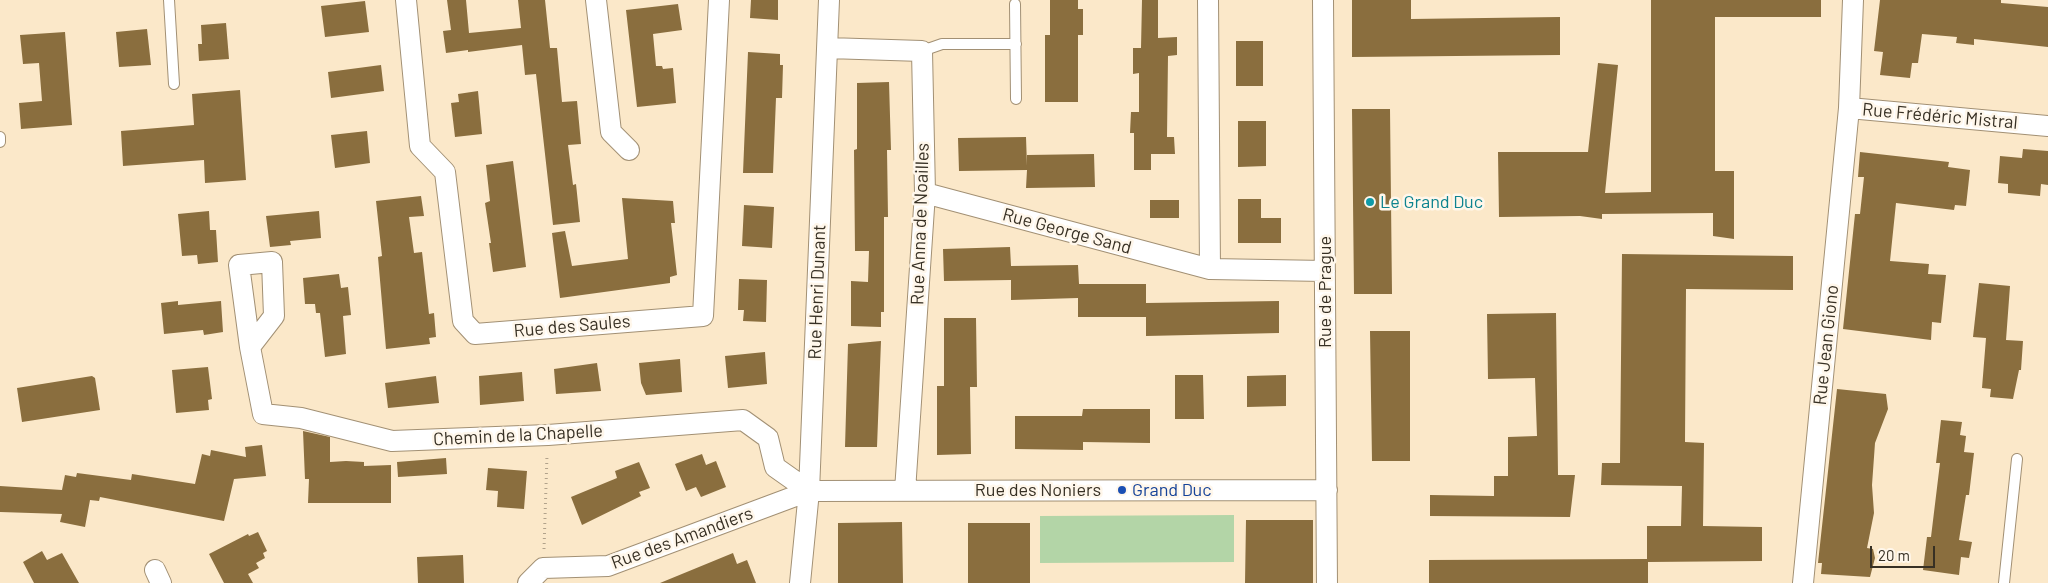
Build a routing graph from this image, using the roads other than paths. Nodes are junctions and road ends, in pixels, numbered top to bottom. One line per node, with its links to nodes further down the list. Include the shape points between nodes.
1 (169, 0): 13 (lane)
2 (406, 0): 4 (street, Rue des Saules, via 420,146 445,172 463,321 474,334 703,316)
3 (596, 0): 19 (street, via 611,132)
4 (719, 0)
5 (829, 0): 11 (street, Rue Henri Dunant)
6 (1208, 0): 21 (street)
7 (1323, 0): 22 (street, Rue de Prague)
8 (1853, 0): 15 (street, Rue Frédéric Mistral)
9 (1015, 4): 10 (lane)
10 (1016, 44): 12 (lane, via 942,44); 14 (lane)
11 (828, 48): 12 (street); 26 (street, Rue Henri Dunant)
12 (922, 51): 20 (street, Rue Anna de Noailles)
13 (174, 84)
14 (1016, 99)
15 (1849, 108): 16 (street, Rue Frédéric Mistral); 32 (street, Rue Jean Giono)
16 (2048, 126)
17 (0, 138): 18 (lane)
18 (0, 142)
19 (629, 150)
20 (925, 193): 21 (street, Rue George Sand); 27 (street, Rue Anna de Noailles)
21 (1210, 269): 22 (street, Rue George Sand)
22 (1325, 271): 25 (street, Rue de Prague)
23 (250, 347): 26 (street, Chemin de la Chapelle, via 263,414 301,418 392,441 548,435 743,420 768,438 775,467)
24 (2017, 459): 33 (lane)
25 (1327, 490): 27 (street, Rue des Noniers); 31 (street, Rue de Prague)
26 (809, 491): 27 (street, Rue des Noniers); 28 (street, Rue des Amandiers); 30 (street, Rue Henri Dunant)
27 (905, 491)
28 (611, 574): 29 (street, Rue des Amandiers, via 543,568)
29 (528, 583)
30 (800, 583)
31 (1327, 583)
32 (1803, 583)
33 (2004, 583)

